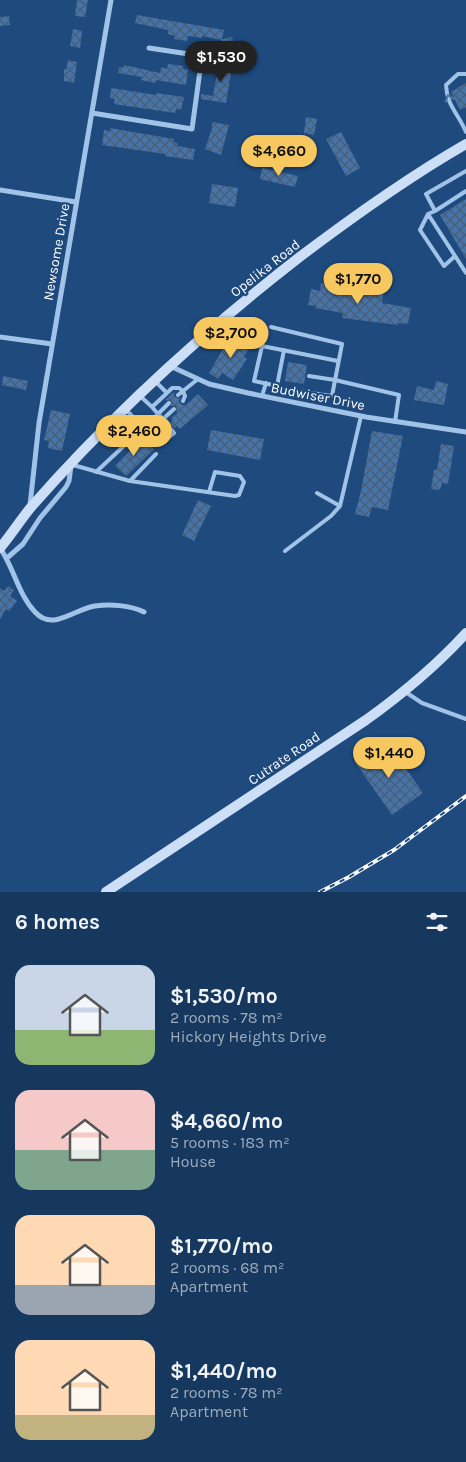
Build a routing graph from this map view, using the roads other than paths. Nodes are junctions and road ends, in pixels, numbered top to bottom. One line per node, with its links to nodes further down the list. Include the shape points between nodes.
1 (110, 0): 4 (street, Newsome Drive)
2 (149, 48): 4 (street, via 202,56 192,129)
3 (466, 74): 5 (lane, one-way to 3, via 447,99 446,85 458,74)
4 (92, 113): 11 (street, Newsome Drive)
5 (464, 121): 6 (lane)
6 (466, 132)
7 (465, 147): 16 (main road, Opelika Road, via 355,216)
8 (466, 171): 12 (lane, via 426,194)
9 (0, 190): 11 (street)
10 (466, 191): 12 (lane)
11 (76, 202): 19 (street, Newsome Drive)
12 (435, 211): 13 (lane)
13 (428, 214): 14 (lane); 14 (lane, via 420,230 444,266)
14 (454, 257): 15 (lane)
15 (466, 273)
16 (226, 316): 20 (lane); 23 (main road, Opelika Road)
17 (271, 327): 22 (lane, via 342,344)
18 (0, 337): 19 (street)
19 (52, 344): 55 (street, Newsome Drive)
20 (262, 346): 21 (lane); 28 (lane, via 254,381)
21 (284, 350): 22 (lane); 28 (lane, via 277,386)
22 (338, 361): 27 (lane)
23 (169, 366): 25 (street, Budwiser Drive); 26 (main road, Opelika Road)
24 (308, 376): 27 (lane)
25 (198, 379): 29 (lane); 34 (street, Budwiser Drive)
26 (154, 380): 31 (lane); 32 (main road, Opelika Road)
27 (335, 380): 30 (lane, via 332,396); 43 (lane, via 399,395)
28 (266, 384): 34 (lane)
29 (183, 391): 31 (lane, via 172,388); 33 (lane); 35 (lane)
30 (298, 391)
31 (166, 393): 37 (lane)
32 (139, 395): 37 (lane); 38 (main road, Opelika Road)
33 (178, 395)
34 (262, 396): 41 (street, Budwiser Drive)
35 (184, 401)
36 (169, 403): 40 (lane)
37 (152, 407): 40 (lane)
38 (125, 409): 45 (lane); 49 (main road, Opelika Road)
39 (174, 409): 42 (lane)
40 (158, 414): 42 (lane); 45 (lane)
41 (361, 416): 43 (street, Budwiser Drive); 54 (lane)
42 (163, 419): 44 (lane)
43 (395, 422): 47 (street, Budwiser Drive)
44 (168, 425)
45 (144, 427): 46 (lane, via 161,444 174,433); 50 (lane)
46 (172, 430)
47 (466, 432)
48 (156, 454): 51 (lane)
49 (71, 464): 50 (lane); 55 (main road, Opelika Road); 58 (street, via 66,487 22,544)
50 (96, 472): 51 (lane)
51 (130, 481): 52 (lane)
52 (210, 492): 52 (lane, via 239,495 244,482 240,476 216,472)
53 (317, 493): 54 (lane)
54 (340, 506): 57 (lane)
55 (30, 508): 56 (main road, Opelika Road)
56 (0, 548): 58 (street)
57 (285, 551)
58 (7, 558): 59 (street, via 19,587 32,608 43,618 58,620 80,609 96,606 128,607)
59 (144, 612)
60 (466, 633): 61 (main road, Cutrate Road)
61 (404, 691): 62 (lane, via 422,704); 63 (main road, Cutrate Road, via 366,720)
62 (466, 719)
63 (106, 892)

